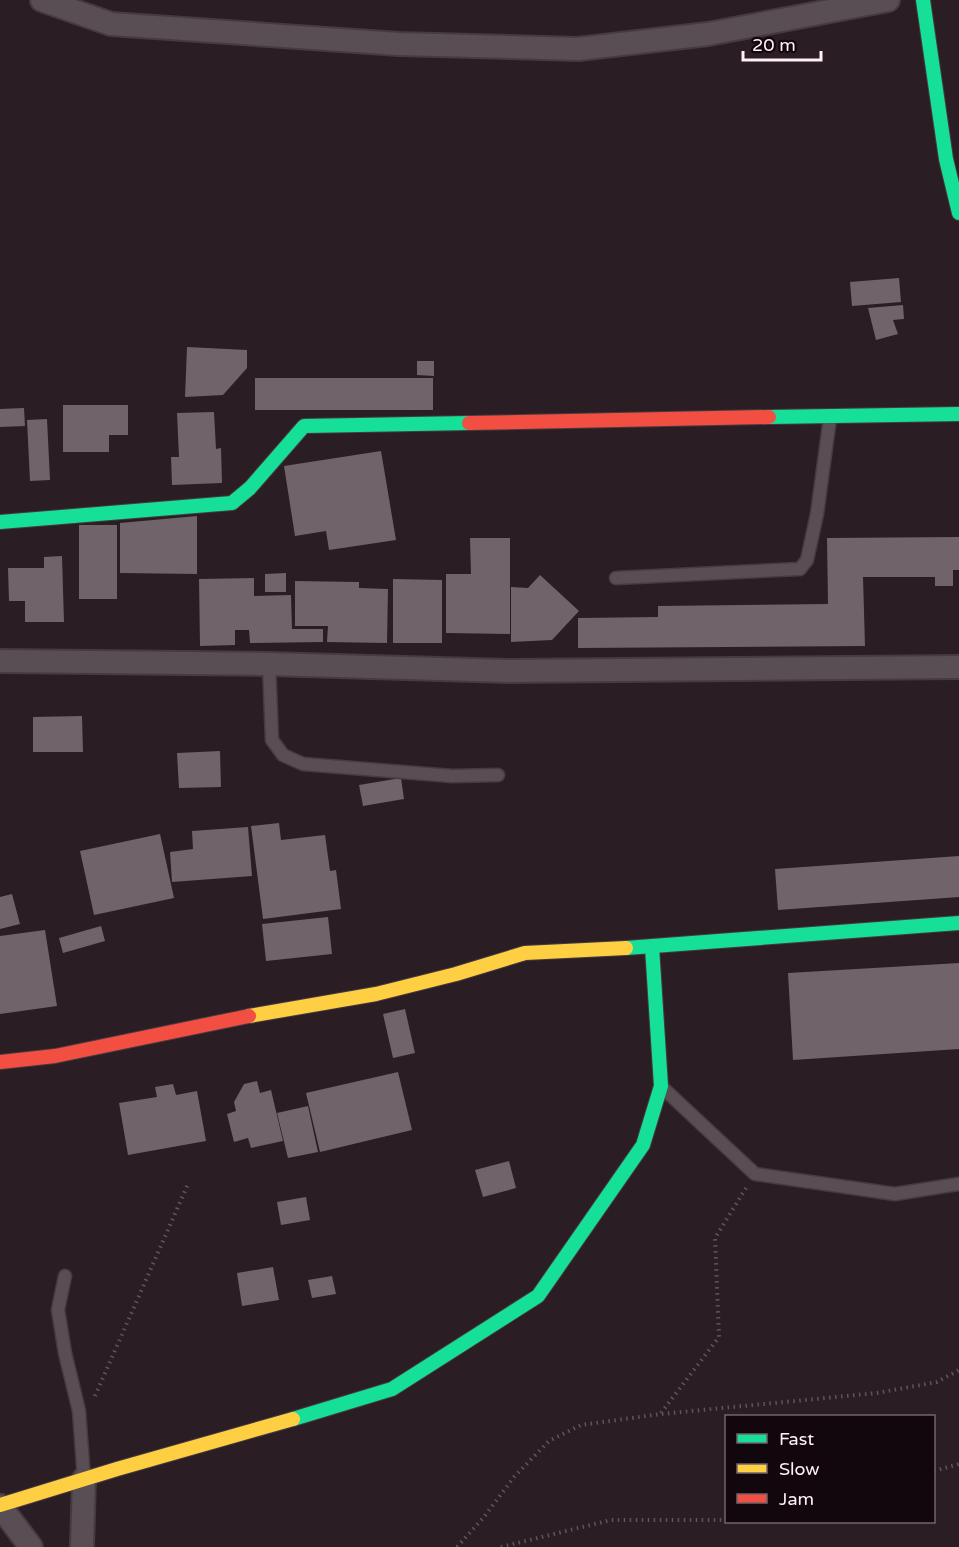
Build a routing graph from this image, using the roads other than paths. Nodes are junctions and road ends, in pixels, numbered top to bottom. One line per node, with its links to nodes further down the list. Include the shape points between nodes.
1 (42, 0): 2 (street, via 111,24 399,44 578,49 708,34)
2 (888, 0)
3 (923, 0): 4 (street, via 946,159)
4 (959, 213)
5 (959, 414): 6 (street)
6 (830, 417): 7 (street, via 304,426 250,488 232,502); 8 (lane, via 817,514 807,560 800,569)
7 (0, 522)
8 (616, 578)
9 (0, 661): 10 (street)
10 (269, 664): 11 (street, via 508,671); 12 (lane, via 272,740 282,755 303,764 452,776)
11 (959, 667)
12 (498, 775)
13 (959, 923): 14 (street)
14 (652, 947): 15 (street, via 525,953 376,994 56,1056); 16 (street)
15 (0, 1062)
16 (661, 1086): 17 (lane, via 755,1174 895,1194); 19 (street, via 643,1144 538,1296 392,1389)
17 (959, 1184)
18 (65, 1276): 19 (lane, via 58,1310 78,1411)
19 (84, 1479): 20 (street); 22 (street)
20 (0, 1506): 21 (street)
21 (31, 1547)
22 (82, 1547)

